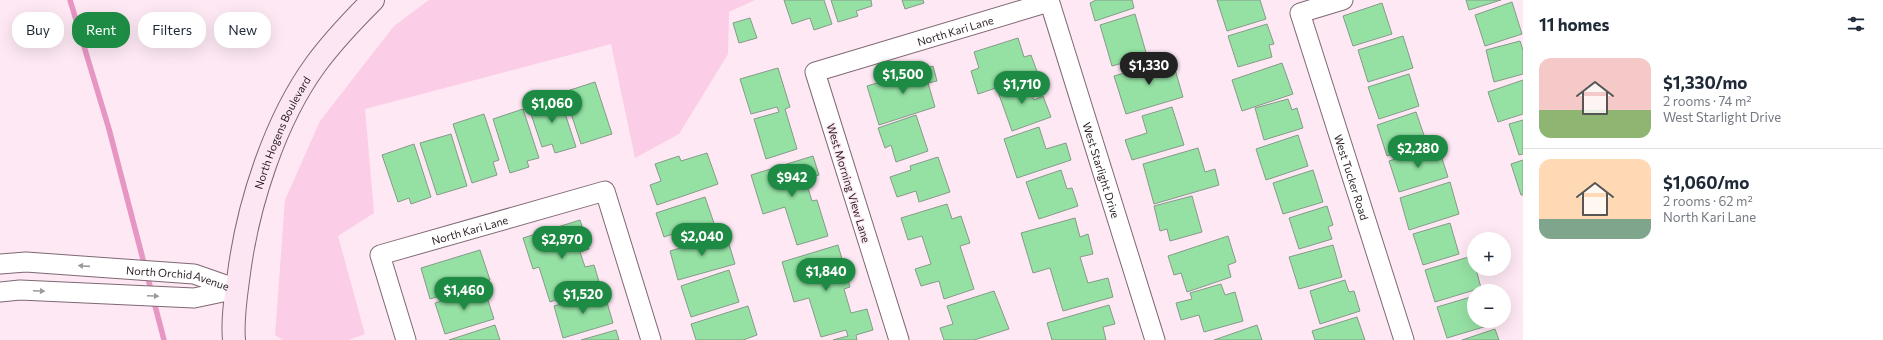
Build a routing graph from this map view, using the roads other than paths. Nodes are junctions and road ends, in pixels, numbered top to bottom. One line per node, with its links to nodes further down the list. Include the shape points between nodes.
1 (373, 0): 6 (street, North Hogens Boulevard, via 316,64 289,108 261,175 243,243)
2 (1343, 0): 13 (street, West Tucker Road, via 1300,13)
3 (1049, 1): 4 (street, North Kari Lane); 12 (street, West Starlight Drive)
4 (815, 72): 11 (street, West Morning View Lane)
5 (0, 264): 6 (street, North Orchid Avenue, one-way to 5, via 194,274 26,262)
6 (237, 289): 7 (street, North Orchid Avenue, one-way to 6, via 20,290 194,298); 8 (street, North Hogens Boulevard)
7 (0, 292)
8 (234, 340)
9 (406, 340): 10 (street, North Kari Lane, via 380,255 605,191)
10 (651, 340)
11 (899, 340)
12 (1155, 340)
13 (1404, 340)

